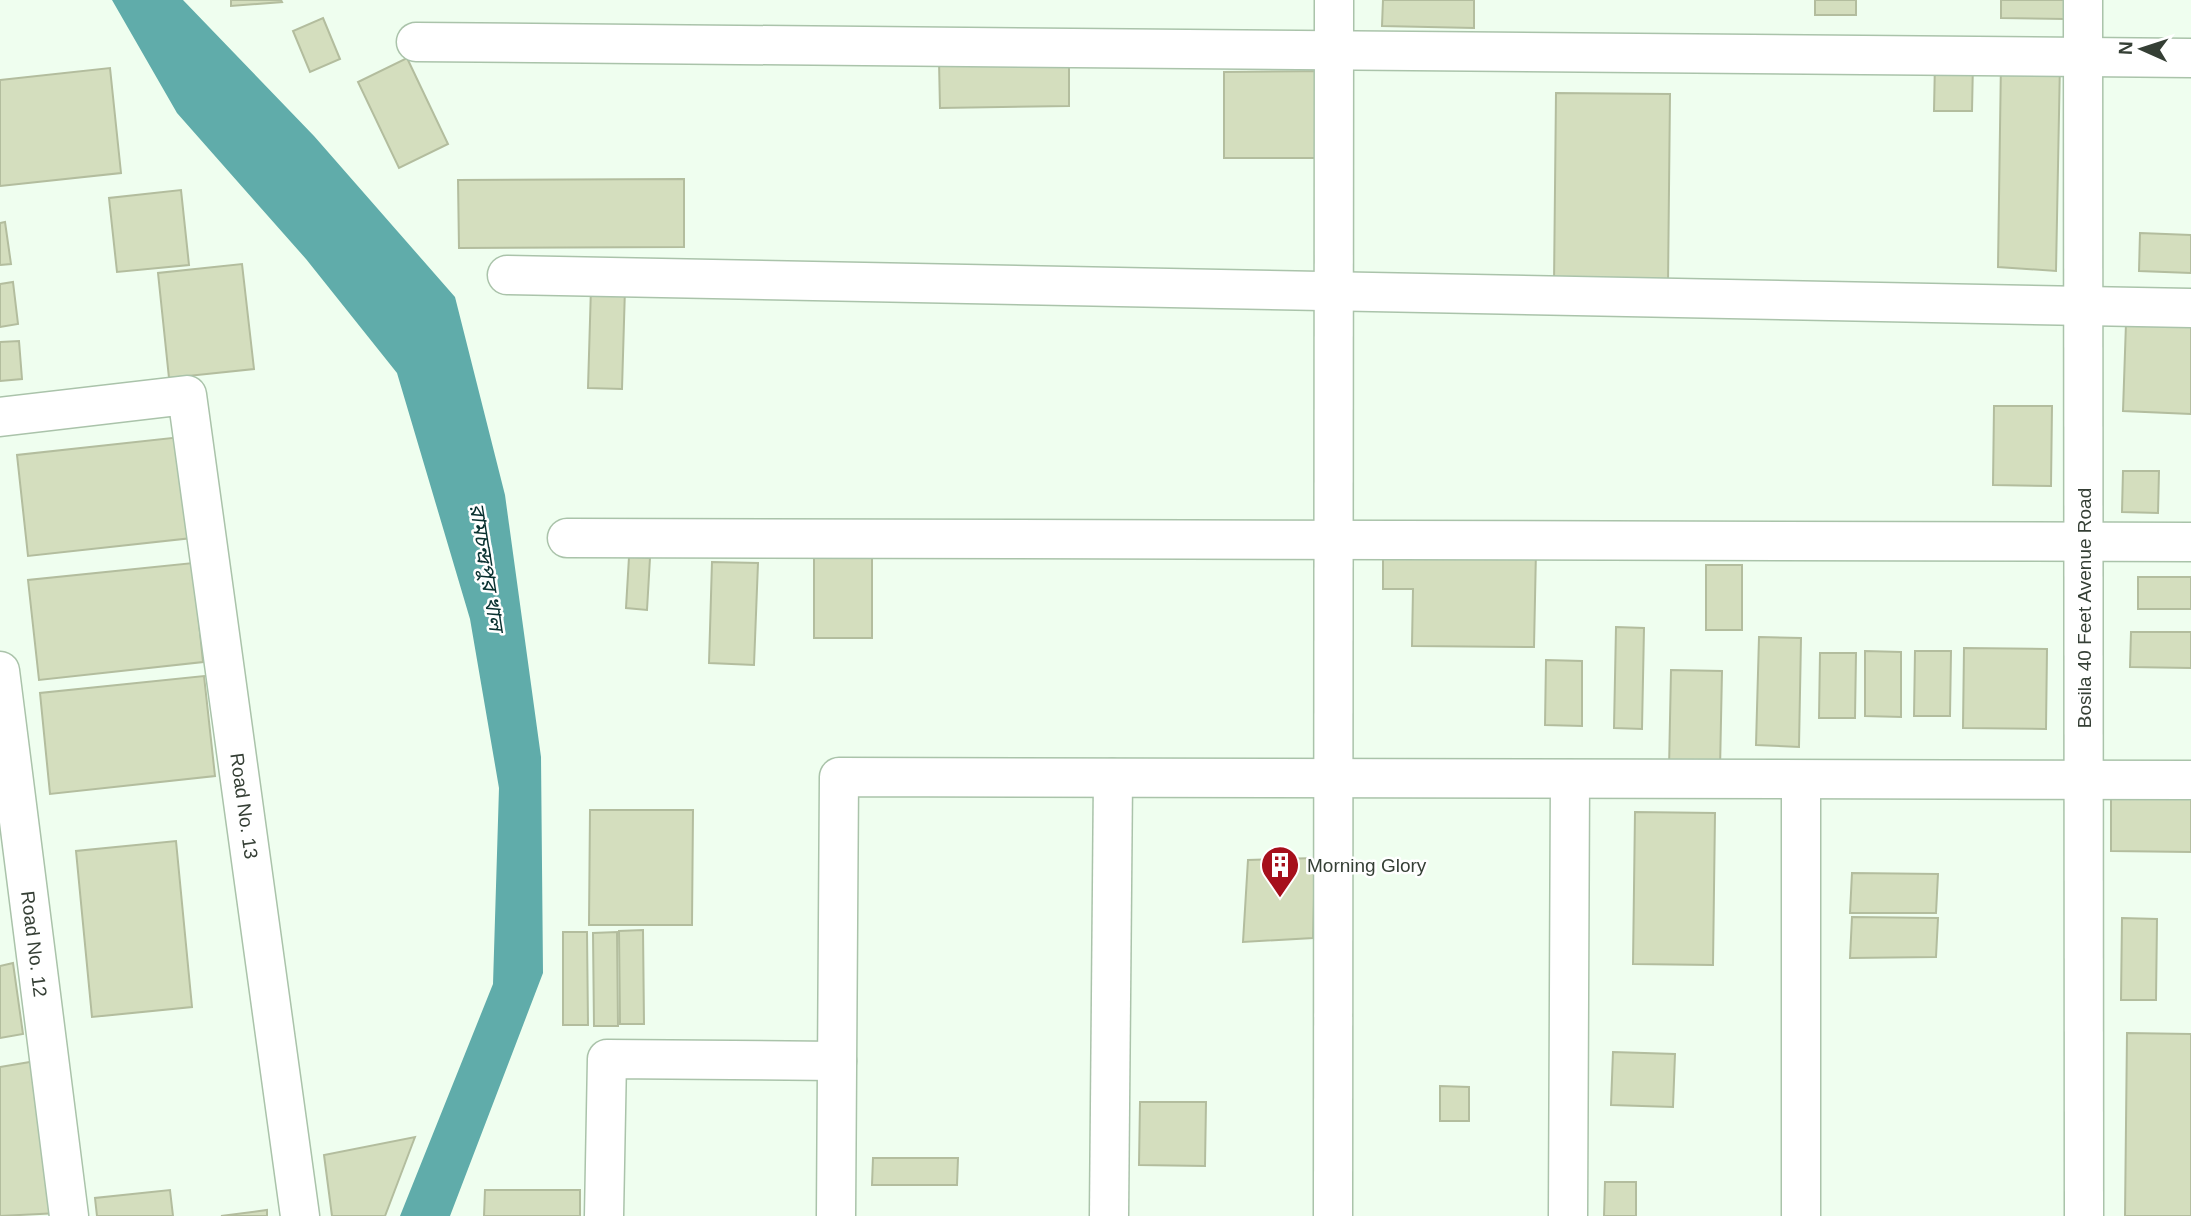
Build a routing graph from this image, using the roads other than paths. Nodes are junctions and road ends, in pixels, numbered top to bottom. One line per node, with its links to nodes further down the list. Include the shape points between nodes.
1 (1334, 0): 4 (street)
2 (2083, 0): 5 (street, Bosila 40 Feet Avenue Road)
3 (416, 42): 4 (street)
4 (1334, 50): 5 (street); 8 (street)
5 (2083, 57): 6 (street); 9 (street, Bosila 40 Feet Avenue Road)
6 (2191, 58)
7 (507, 275): 8 (street)
8 (1334, 290): 9 (street); 13 (street)
9 (2084, 305): 10 (street); 14 (street, Bosila 40 Feet Avenue Road)
10 (2191, 307)
11 (0, 417): 25 (street, Road No. 13, via 187,395)
12 (567, 538): 13 (street)
13 (1333, 540): 14 (street); 18 (street)
14 (2084, 542): 15 (street); 21 (street, Bosila 40 Feet Avenue Road)
15 (2191, 542)
16 (0, 671): 24 (street, Road No. 12)
17 (1113, 778): 18 (street); 23 (street, via 839,777); 28 (street)
18 (1333, 778): 19 (street); 29 (street)
19 (1570, 779): 20 (street); 30 (street)
20 (1801, 780): 21 (street); 31 (street)
21 (2084, 780): 22 (street); 32 (street, Bosila 40 Feet Avenue Road)
22 (2191, 780)
23 (837, 1061): 26 (street, via 607,1059); 27 (street)
24 (69, 1216)
25 (300, 1216)
26 (604, 1216)
27 (836, 1216)
28 (1109, 1216)
29 (1333, 1216)
30 (1568, 1216)
31 (1801, 1216)
32 (2084, 1216)

